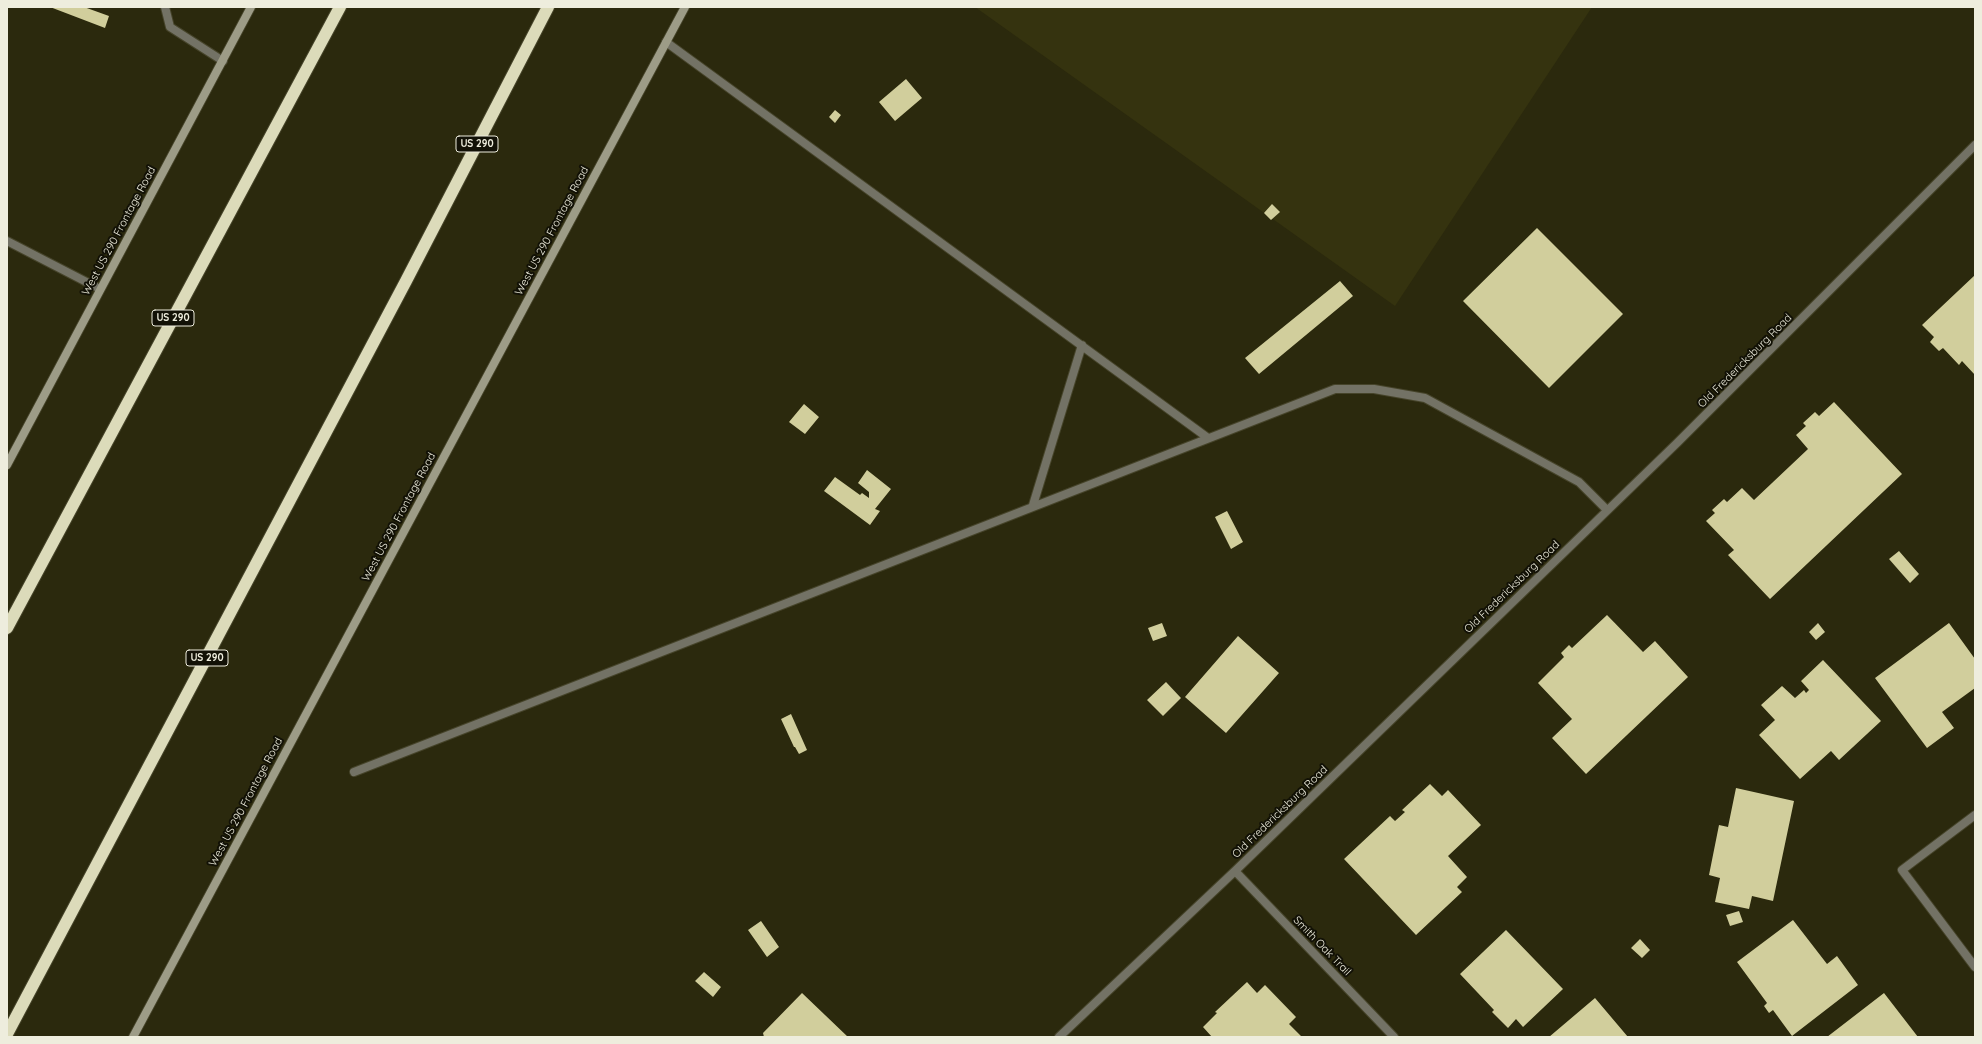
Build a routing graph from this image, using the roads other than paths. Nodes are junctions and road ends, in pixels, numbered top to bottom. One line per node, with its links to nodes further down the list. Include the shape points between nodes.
1 (165, 7): 7 (street, via 170,27)
2 (251, 7): 7 (main road, West US 290 Frontage Road)
3 (340, 7): 16 (highway, US 290)
4 (548, 7): 21 (highway, US 290, via 406,281)
5 (685, 7): 6 (main road, West US 290 Frontage Road)
6 (666, 42): 11 (street); 22 (main road, West US 290 Frontage Road)
7 (223, 61): 10 (main road, West US 290 Frontage Road)
8 (1975, 145): 15 (street, Old Fredericksburg Road, via 1818,304)
9 (7, 241): 10 (street)
10 (100, 289): 13 (main road, West US 290 Frontage Road)
11 (1082, 345): 12 (street); 14 (street)
12 (1208, 438): 14 (street); 15 (street, via 1335,389 1381,390 1425,398 1579,482)
13 (7, 465)
14 (1033, 505): 17 (street)
15 (1607, 510): 19 (street, Old Fredericksburg Road)
16 (7, 628)
17 (354, 772)
18 (1975, 815): 20 (street, via 1902,870)
19 (1235, 871): 23 (street, Old Fredericksburg Road); 24 (street, Smith Oak Trail)
20 (1975, 967)
21 (7, 1034)
22 (133, 1037)
23 (1059, 1037)
24 (1394, 1037)

